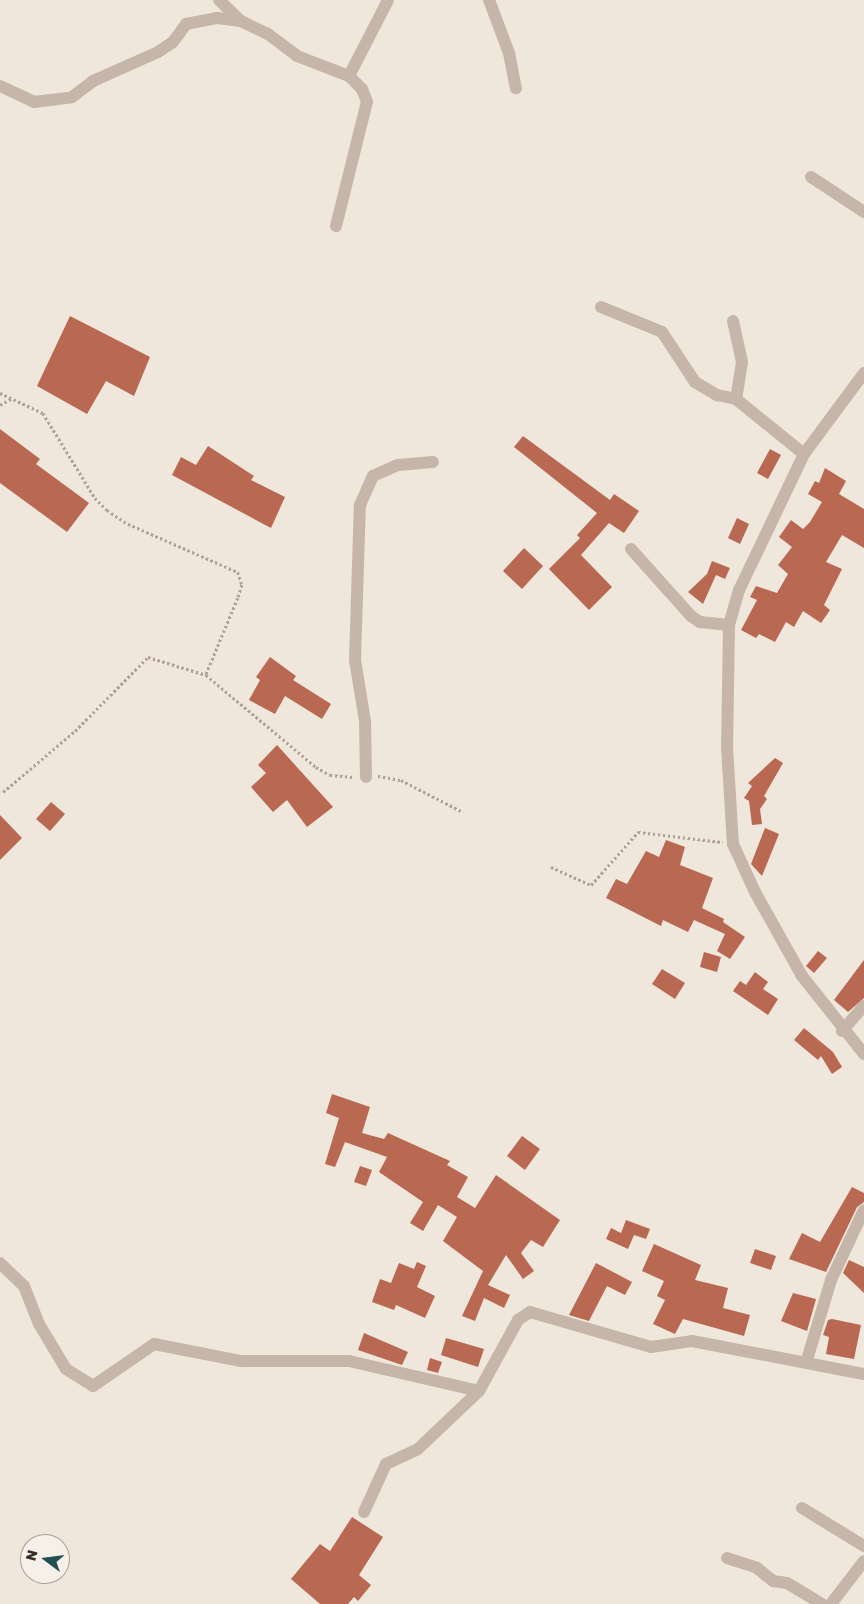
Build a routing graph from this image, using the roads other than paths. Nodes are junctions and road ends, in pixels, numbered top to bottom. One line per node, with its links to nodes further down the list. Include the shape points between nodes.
1 (220, 0): 4 (street)
2 (388, 0): 5 (street)
3 (489, 0): 7 (street, via 509,53)
4 (241, 21): 5 (street, via 268,34 297,56); 6 (street, via 217,18 186,24 158,52 94,81 72,97 34,102)
5 (349, 76): 10 (street, via 362,89 366,102)
6 (0, 86)
7 (516, 88)
8 (811, 177): 9 (street)
9 (864, 212)
10 (336, 226)
11 (601, 307): 14 (street, via 662,332 695,382 717,395)
12 (733, 321): 14 (street, via 742,362)
13 (864, 373): 15 (street)
14 (736, 399): 15 (street, via 765,426)
15 (804, 454): 18 (street, via 752,558)
16 (433, 462): 19 (street, via 398,465 374,476 360,505 355,660 365,721)
17 (631, 549): 18 (street, via 700,622)
18 (723, 626): 21 (street, via 733,844 802,976)
19 (366, 777)
20 (864, 1006): 21 (street)
21 (842, 1031): 22 (street)
22 (864, 1054)
23 (864, 1210): 25 (street, via 831,1280)
24 (0, 1263): 27 (street, via 24,1286 39,1324 66,1369 93,1386 154,1344 241,1361 354,1362)
25 (806, 1363): 26 (street); 27 (street, via 692,1341 651,1347 530,1312 518,1320)
26 (864, 1374)
27 (479, 1391): 29 (street, via 418,1449 386,1464)
28 (802, 1508): 30 (street)
29 (364, 1512)
30 (864, 1546)
31 (727, 1558): 33 (street, via 757,1568 774,1581 787,1583)
32 (864, 1561): 34 (street)
33 (822, 1604)
34 (831, 1604)

